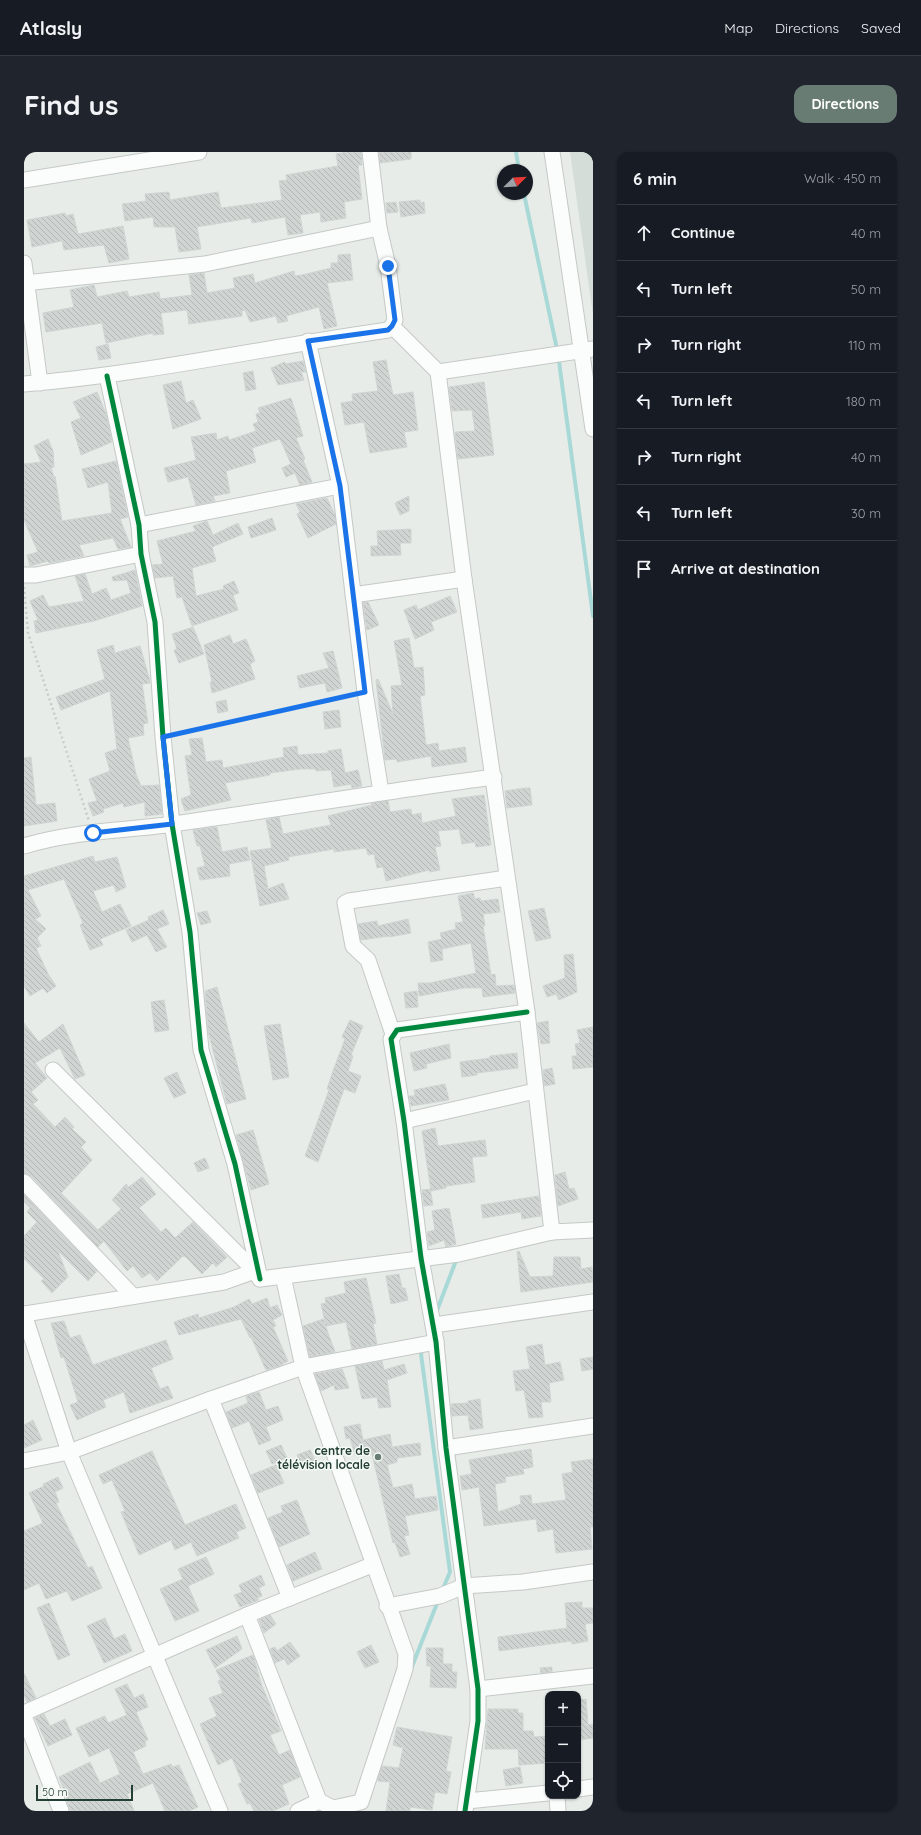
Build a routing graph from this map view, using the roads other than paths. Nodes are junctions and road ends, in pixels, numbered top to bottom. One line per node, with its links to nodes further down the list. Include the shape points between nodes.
1 (199, 152): 4 (street)
2 (370, 152): 5 (street)
3 (552, 152): 10 (street)
4 (24, 180)
5 (379, 228): 7 (street, via 204,264); 8 (street, via 388,266 395,320)
6 (24, 263): 7 (street)
7 (26, 283): 13 (street)
8 (392, 326): 9 (street, via 388,330); 11 (street)
9 (308, 341): 12 (street); 16 (street)
10 (587, 350): 11 (street); 15 (street)
11 (438, 372): 20 (street)
12 (106, 376): 13 (street); 17 (street)
13 (40, 383): 14 (street)
14 (24, 384)
15 (593, 429)
16 (340, 486): 17 (street); 21 (street)
17 (139, 524): 18 (street)
18 (142, 554): 19 (street, via 36,576); 24 (street, via 155,622)
19 (24, 575)
20 (464, 579): 21 (street); 22 (street)
21 (353, 595): 23 (street)
22 (494, 777): 23 (street); 26 (street)
23 (381, 792): 24 (street)
24 (172, 824): 25 (street, via 93,833); 36 (street, via 190,932 201,1050 235,1164)
25 (24, 846)
26 (507, 878): 27 (street); 28 (street, via 345,903 353,946 368,960)
27 (527, 1012): 28 (street, via 397,1030); 30 (street)
28 (393, 1034): 31 (street, via 391,1039)
29 (53, 1070): 36 (street)
30 (535, 1091): 31 (street); 34 (street)
31 (404, 1121): 35 (street)
32 (24, 1182): 38 (street)
33 (593, 1230): 34 (street)
34 (552, 1232): 35 (street, via 459,1254)
35 (421, 1258): 37 (street); 41 (street)
36 (258, 1275): 37 (street); 38 (street)
37 (283, 1276): 43 (street)
38 (134, 1296): 40 (street)
39 (593, 1302): 41 (street)
40 (24, 1314): 47 (street)
41 (434, 1325): 42 (street)
42 (436, 1342): 43 (street); 46 (street)
43 (303, 1367): 44 (street); 49 (street)
44 (211, 1399): 47 (street); 52 (street)
45 (593, 1426): 46 (street)
46 (446, 1448): 51 (street)
47 (69, 1452): 48 (street); 55 (street)
48 (24, 1461)
49 (372, 1565): 52 (street); 53 (street)
50 (593, 1572): 51 (street, via 523,1582)
51 (464, 1586): 53 (street, via 440,1596); 57 (street)
52 (290, 1598): 54 (street)
53 (387, 1606): 65 (street, via 406,1654 405,1669)
54 (247, 1615): 55 (street); 64 (street)
55 (156, 1656): 58 (street); 68 (street)
56 (593, 1676): 57 (street)
57 (478, 1688): 66 (street, via 478,1721)
58 (24, 1713)
59 (24, 1716): 67 (street)
60 (593, 1787): 61 (street)
61 (581, 1789)
62 (545, 1793): 66 (street)
63 (557, 1799): 70 (street)
64 (319, 1801): 65 (street, via 333,1808); 69 (street)
65 (360, 1806)
66 (466, 1806)
67 (58, 1810)
68 (220, 1811)
69 (298, 1811)
70 (558, 1811)

